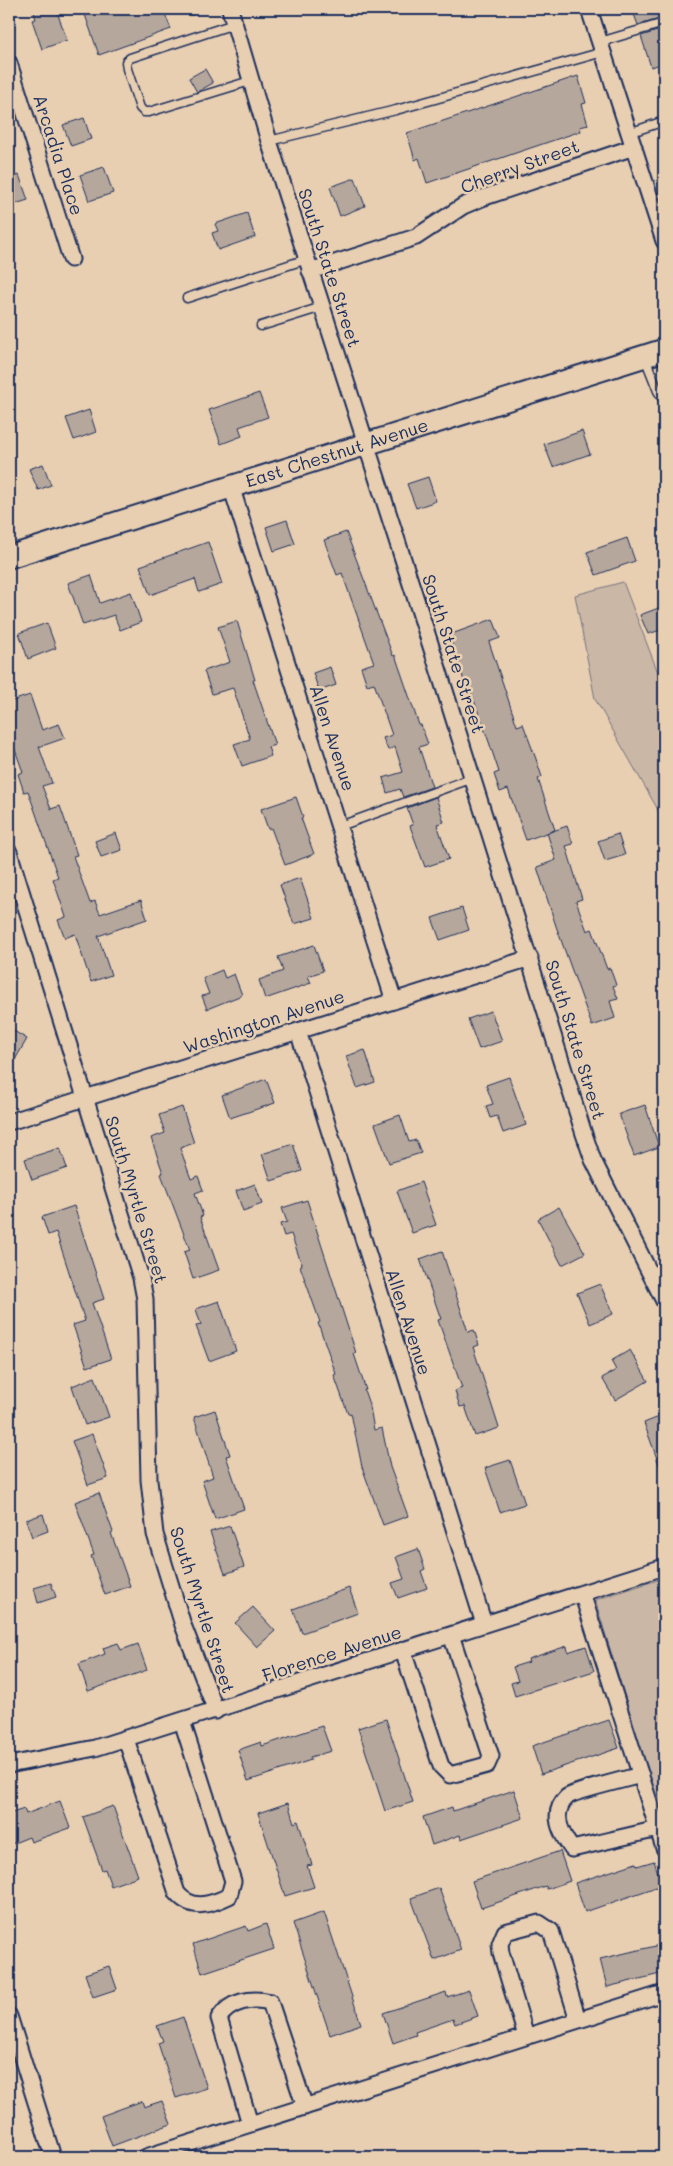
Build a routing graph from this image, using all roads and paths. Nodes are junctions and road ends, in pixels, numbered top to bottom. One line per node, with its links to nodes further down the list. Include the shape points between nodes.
1 (230, 9): 4 (street, South State Street)
2 (589, 9): 5 (street)
3 (664, 23): 5 (lane)
4 (234, 24): 7 (street, South State Street); 7 (lane, via 130,58 126,62 127,69 144,112)
5 (602, 47): 9 (street); 10 (lane, via 396,110)
6 (9, 63): 12 (street, Arcadia Place)
7 (250, 80): 10 (street, South State Street)
8 (664, 121): 9 (lane)
9 (631, 140): 11 (street); 13 (street, Cherry Street, via 463,206 416,237)
10 (269, 141): 13 (street, South State Street)
11 (664, 241)
12 (71, 259)
13 (309, 265): 14 (lane); 15 (street, South State Street)
14 (186, 298)
15 (322, 307): 16 (lane); 19 (street, South State Street)
16 (261, 326)
17 (654, 353): 18 (lane, via 658,391); 19 (street, East Chestnut Avenue)
18 (664, 401)
19 (366, 444): 20 (street, East Chestnut Avenue); 22 (street, South State Street)
20 (231, 486): 21 (street, East Chestnut Avenue); 23 (street, Allen Avenue)
21 (9, 556)
22 (473, 778): 23 (lane); 25 (street, South State Street)
23 (340, 826): 26 (street, Allen Avenue)
24 (9, 852): 28 (street, South Myrtle Street)
25 (530, 958): 26 (street, Washington Avenue); 30 (street, South State Street, via 593,1160)
26 (394, 1001): 27 (street, Washington Avenue)
27 (298, 1031): 28 (street, Washington Avenue); 33 (street, Allen Avenue)
28 (86, 1099): 29 (street, Washington Avenue); 36 (street, South Myrtle Street, via 145,1299 149,1480 155,1534 183,1625)
29 (9, 1122)
30 (664, 1301)
31 (664, 1567): 32 (street, Florence Avenue)
32 (582, 1593): 33 (street, Florence Avenue); 40 (street)
33 (484, 1624): 34 (street, Florence Avenue)
34 (451, 1635): 35 (street, Florence Avenue); 35 (street, via 491,1756 487,1765 450,1775 441,1766)
35 (403, 1651): 36 (street, Florence Avenue)
36 (216, 1711): 37 (street, Florence Avenue)
37 (182, 1721): 38 (street, Florence Avenue); 38 (street, via 234,1881 228,1896 213,1904 195,1905 184,1901 178,1893)
38 (126, 1739): 39 (street, Florence Avenue)
39 (9, 1766)
40 (641, 1775): 41 (street); 41 (street, via 568,1796 560,1807 560,1827 572,1849)
41 (658, 1828): 42 (street)
42 (664, 1848)
43 (664, 1993): 45 (street)
44 (9, 2016): 49 (street)
45 (578, 2020): 46 (street); 46 (street, via 551,1931 539,1923 505,1932 500,1944 501,1953)
46 (526, 2036): 47 (street)
47 (305, 2106): 48 (street); 48 (street, via 270,2002 251,1999 231,2007 219,2018)
48 (250, 2124): 50 (street)
49 (54, 2157)
50 (146, 2157)

